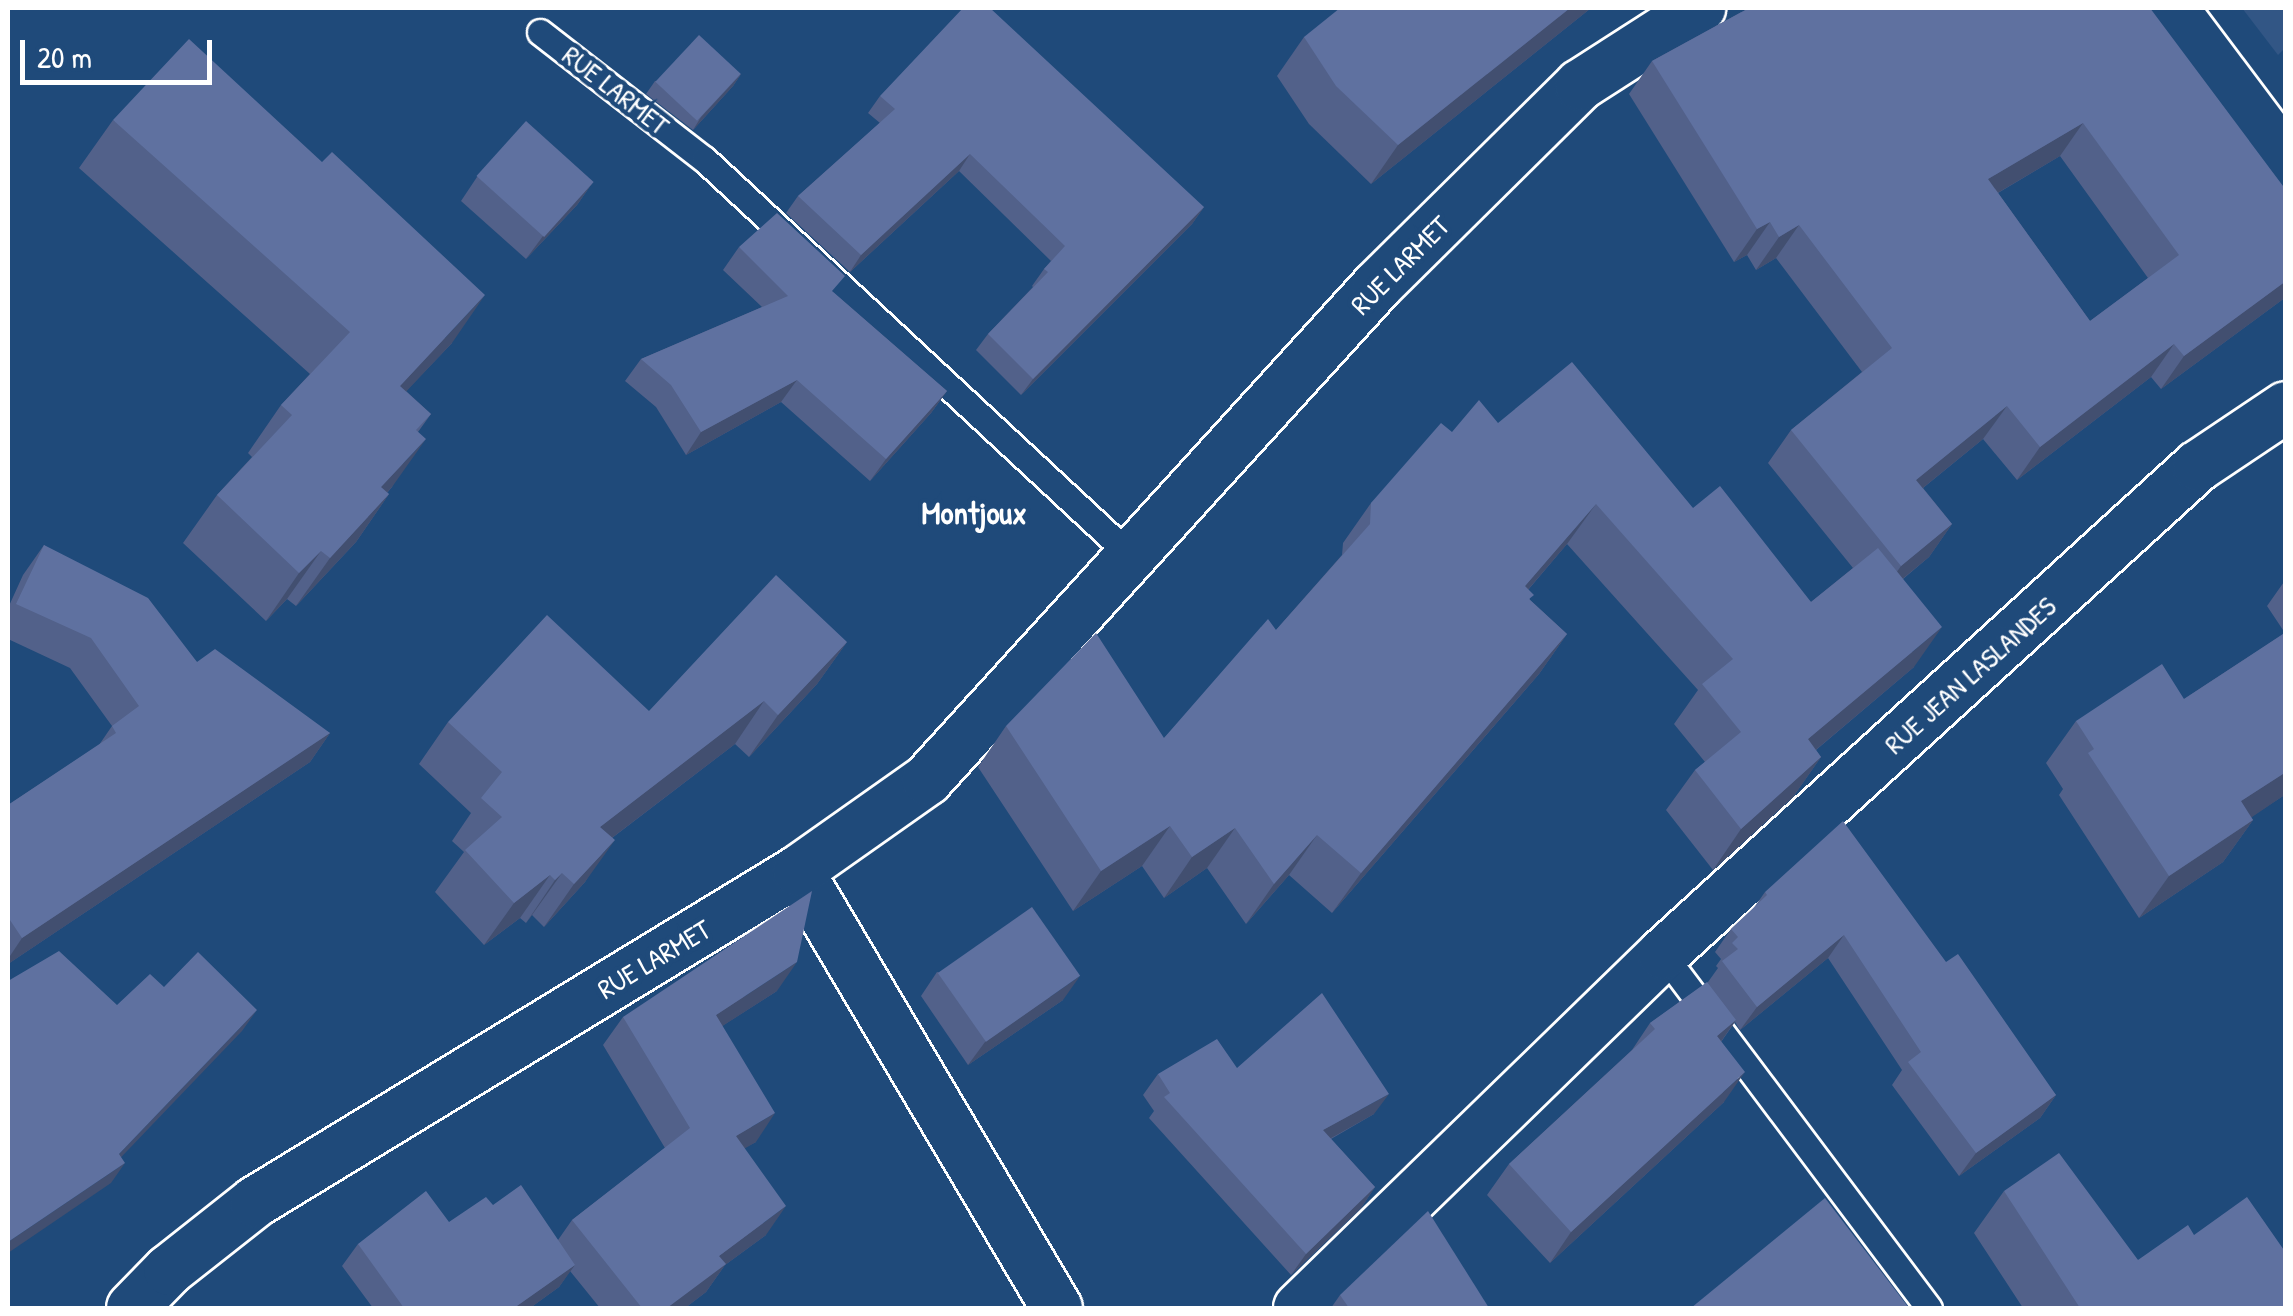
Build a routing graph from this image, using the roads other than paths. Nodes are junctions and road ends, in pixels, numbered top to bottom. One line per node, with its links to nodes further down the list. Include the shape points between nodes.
1 (1700, 8): 6 (street, RUE LARMET, via 1580,85 1377,286)
2 (2169, 8): 4 (main road)
3 (540, 32): 6 (lane, RUE LARMET, via 704,159)
4 (2286, 164)
5 (2286, 407): 8 (street, RUE JEAN LASLANDES, via 2198,466)
6 (1131, 556): 7 (street, RUE LARMET, via 927,780)
7 (798, 871): 9 (street, RUE LARMET, via 255,1202); 10 (street)
8 (1663, 954): 11 (street, RUE JEAN LASLANDES); 12 (lane)
9 (132, 1308)
10 (1057, 1308)
11 (1300, 1308)
12 (1929, 1308)

